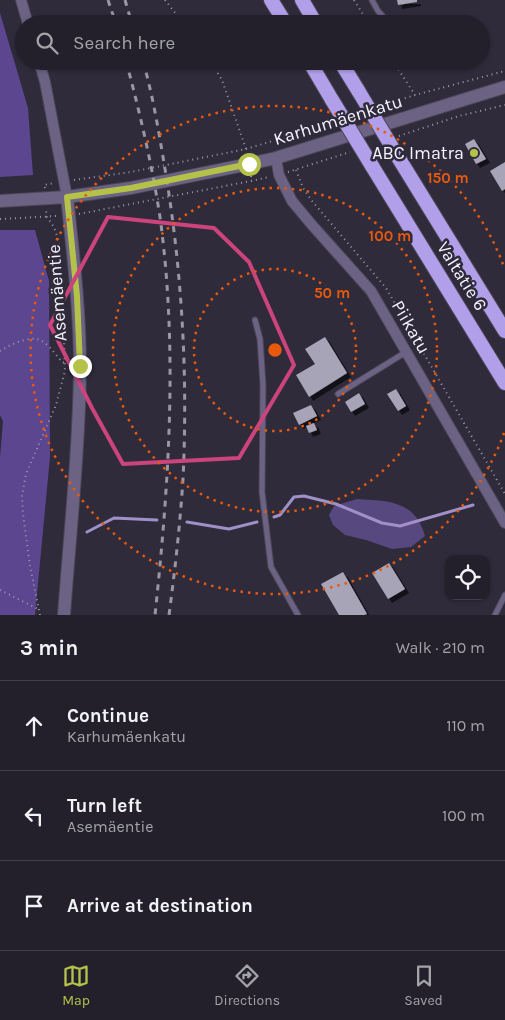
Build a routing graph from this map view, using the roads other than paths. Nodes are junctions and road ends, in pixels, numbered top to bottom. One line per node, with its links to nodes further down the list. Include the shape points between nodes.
1 (21, 0): 5 (street)
2 (271, 0): 6 (highway)
3 (302, 0): 7 (highway)
4 (372, 0): 8 (lane)
5 (25, 15)
6 (280, 15)
7 (311, 15)
8 (382, 15)
9 (42, 70): 14 (street, Asemäentie)
10 (314, 70): 19 (highway, Valtatie 6, bridge)
11 (346, 70): 17 (highway, Valtatie 6, bridge)
12 (505, 87): 13 (street, Karhumäenkatu)
13 (276, 158): 14 (street, Karhumäenkatu, via 131,188); 18 (street, Piikatu, via 279,175 292,201 371,291)
14 (67, 197): 15 (street, Karhumäenkatu); 23 (street, Asemäentie, via 80,366 79,425)
15 (0, 201)
16 (255, 320): 24 (lane, via 260,339 263,385 262,492 272,567)
17 (505, 332)
18 (406, 352): 20 (lane); 21 (street, Piikatu)
19 (505, 383)
20 (338, 394)
21 (505, 523)
22 (505, 594): 25 (lane)
23 (64, 615)
24 (298, 615)
25 (495, 615)

